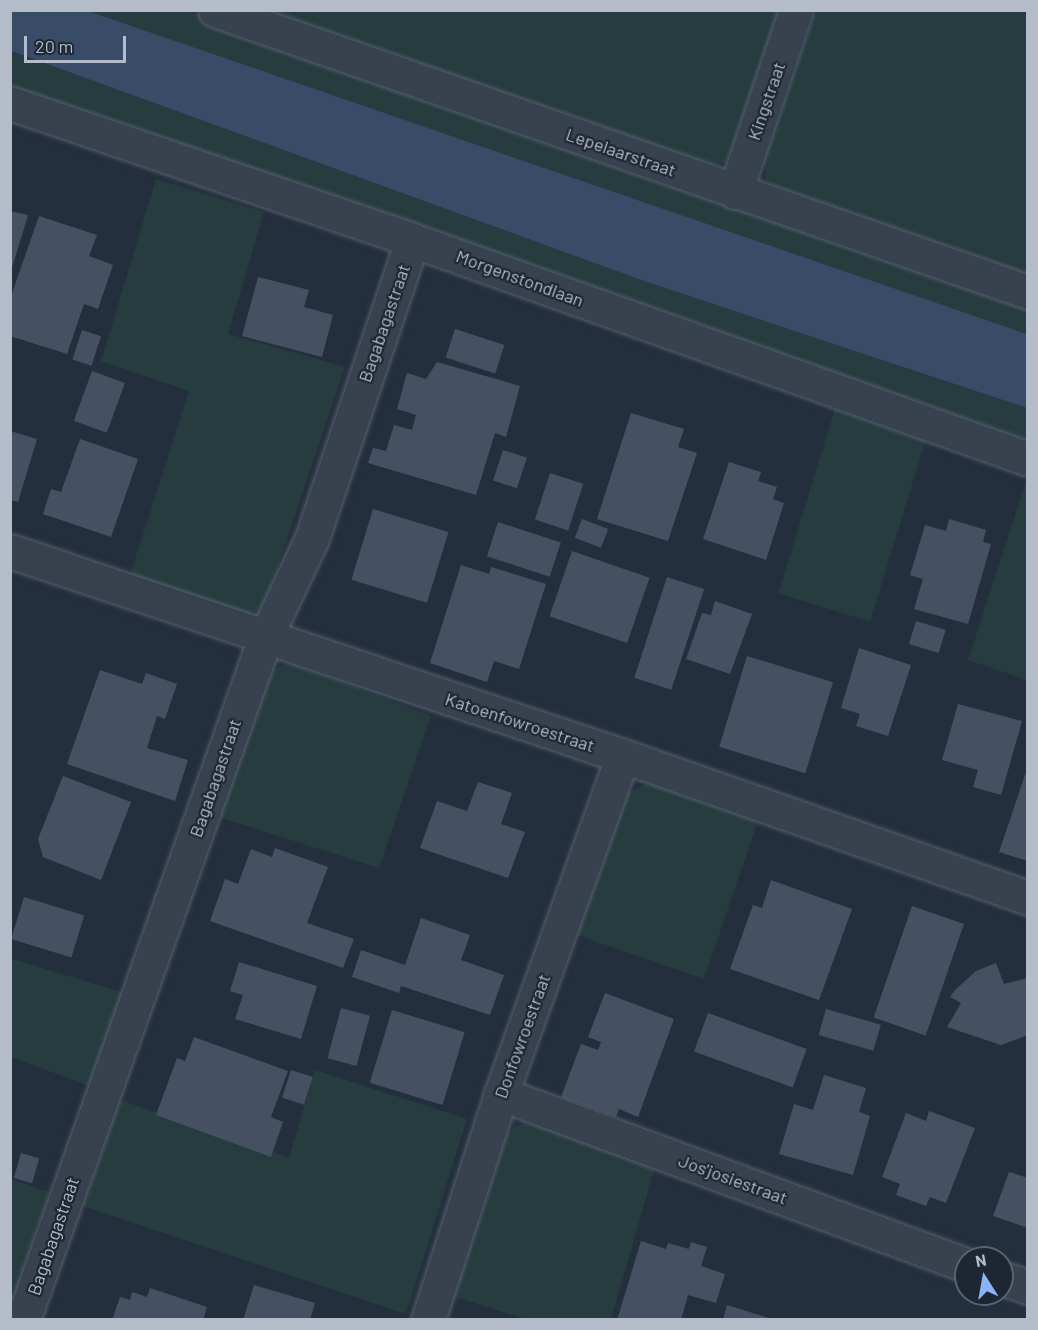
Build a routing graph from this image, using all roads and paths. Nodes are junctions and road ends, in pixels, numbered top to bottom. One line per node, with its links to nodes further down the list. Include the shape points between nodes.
1 (214, 10): 4 (street, Lepelaarstraat)
2 (796, 10): 4 (street, Kingstraat)
3 (10, 103): 5 (street, Morgenstondlaan)
4 (735, 192): 6 (street, Lepelaarstraat)
5 (412, 240): 7 (street, Morgenstondlaan); 9 (street, Bagabagastraat, via 312,538)
6 (1028, 292)
7 (1028, 459)
8 (10, 550): 9 (street, Katoenfowroestraat)
9 (265, 638): 10 (street, Katoenfowroestraat); 14 (street, Bagabagastraat)
10 (623, 756): 11 (street, Katoenfowroestraat); 12 (street, Donfowroestraat)
11 (1028, 898)
12 (501, 1094): 13 (street, Jos'josiestraat); 15 (street, Donfowroestraat)
13 (954, 1261)
14 (23, 1320)
15 (428, 1320)

